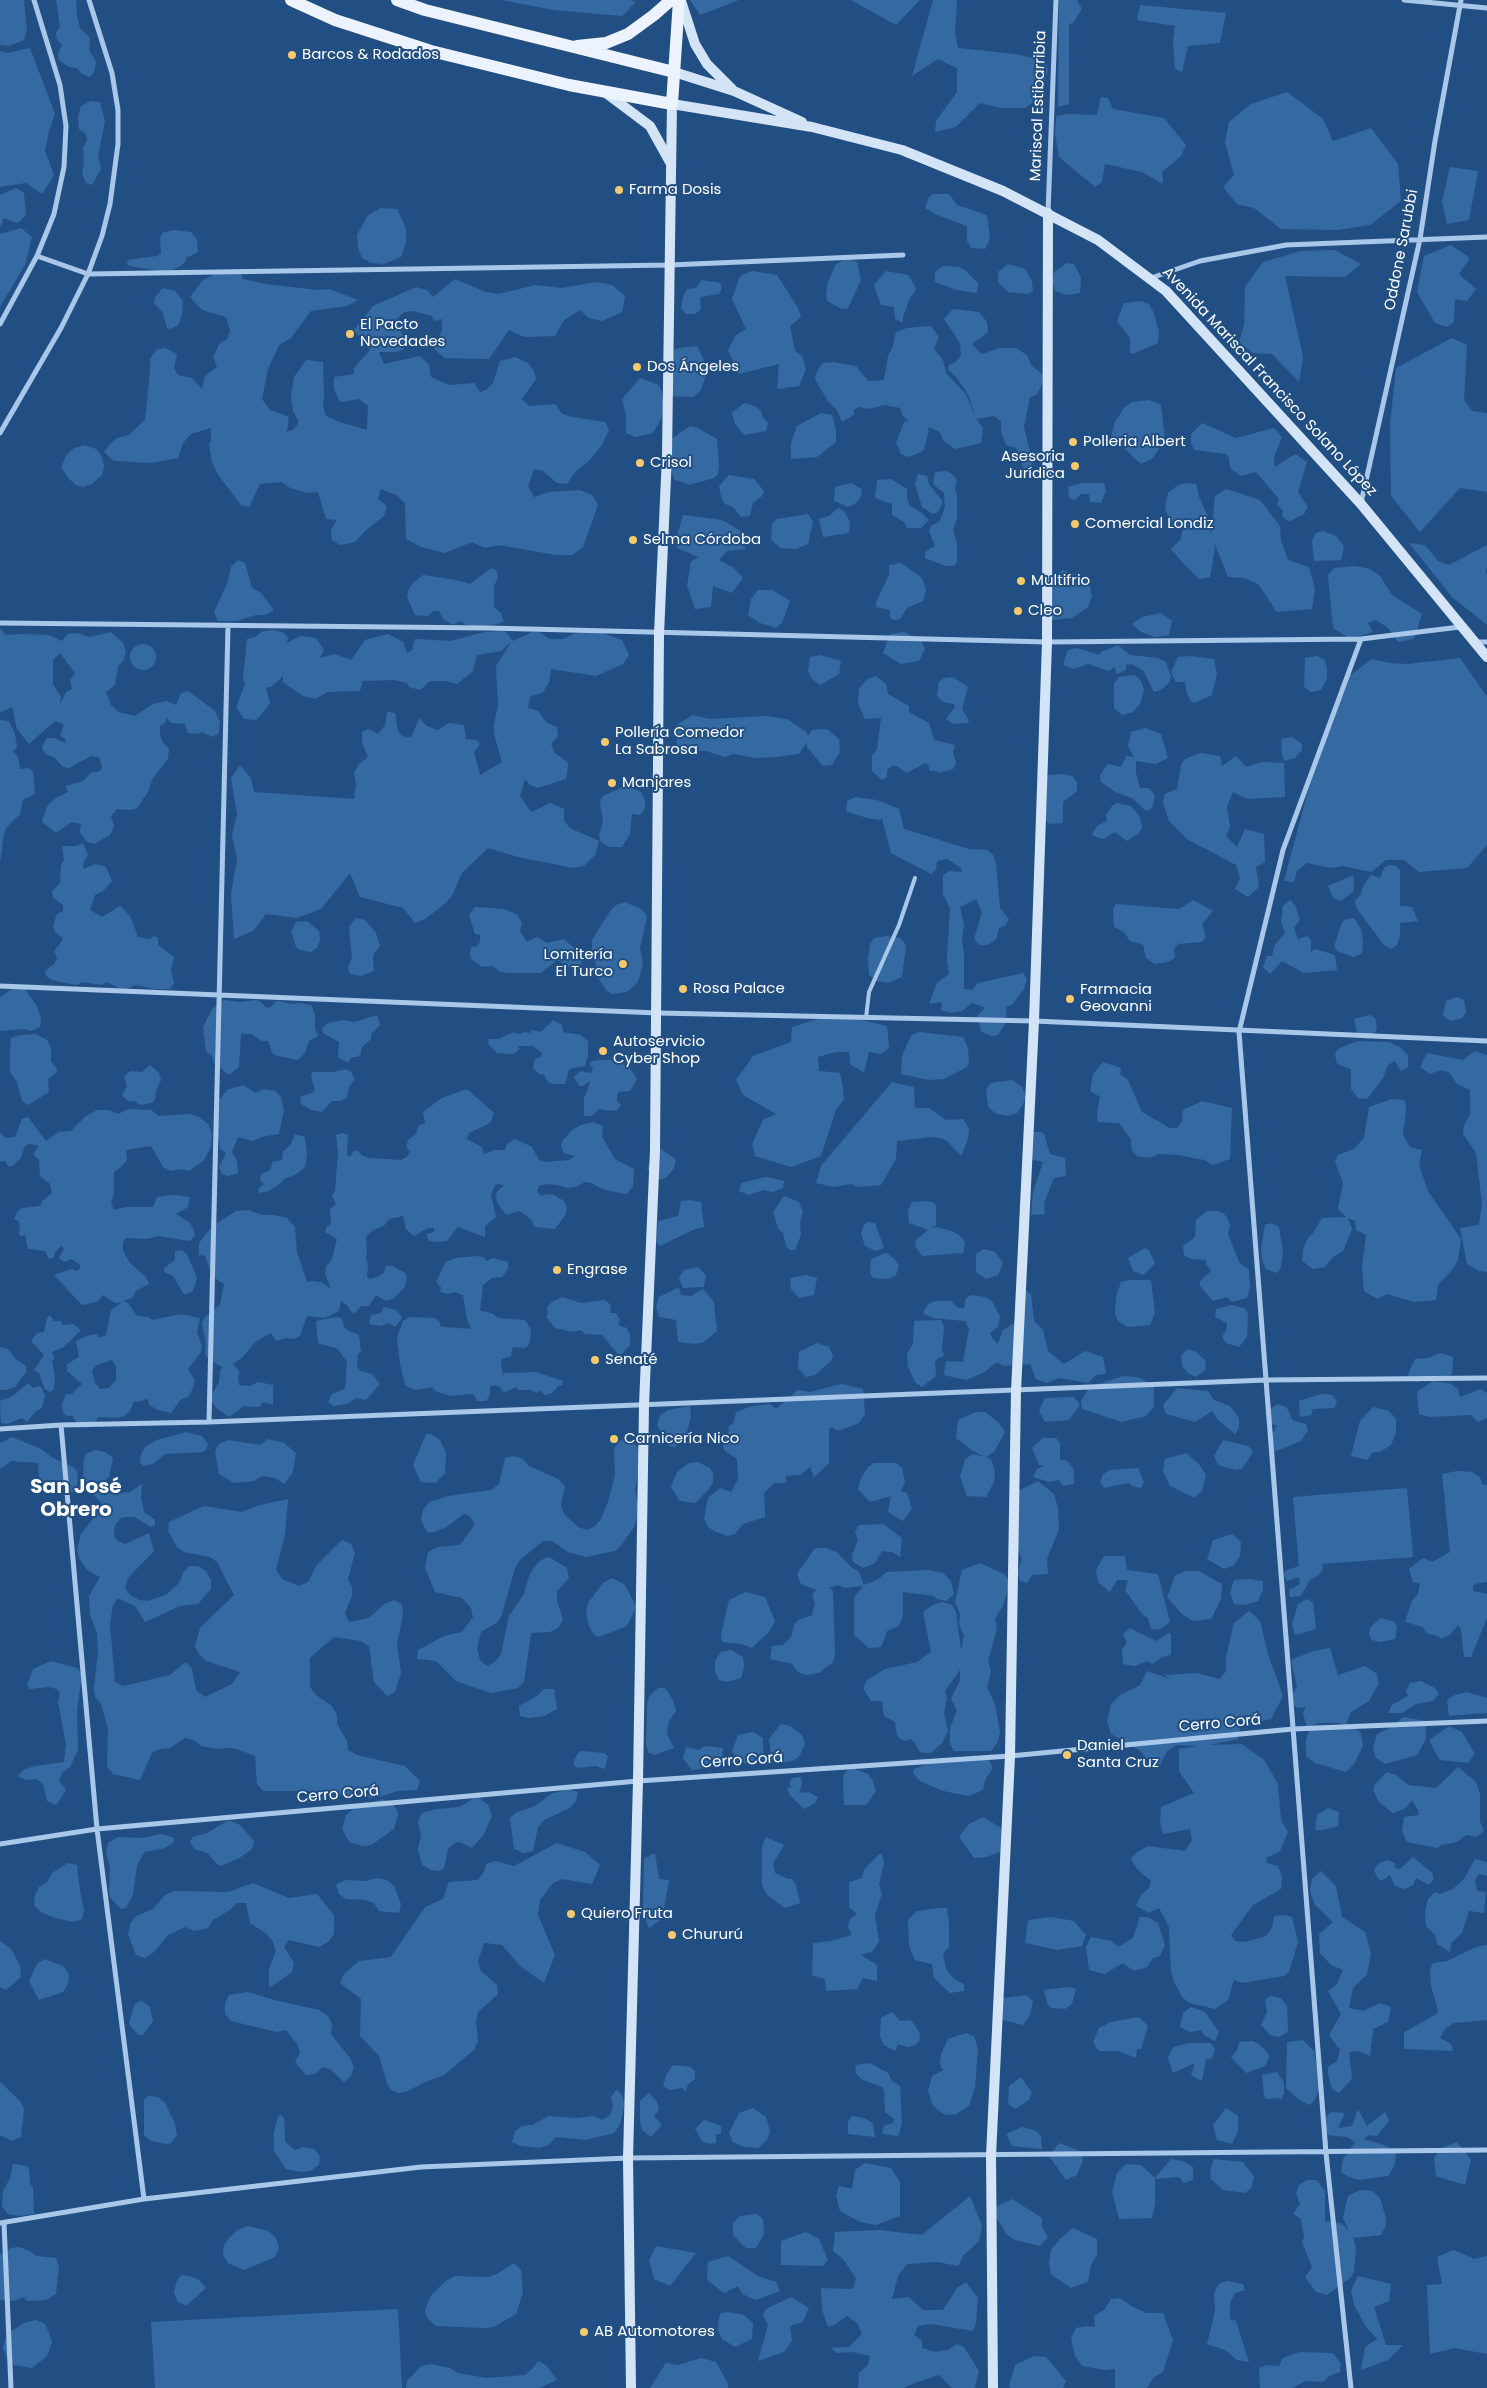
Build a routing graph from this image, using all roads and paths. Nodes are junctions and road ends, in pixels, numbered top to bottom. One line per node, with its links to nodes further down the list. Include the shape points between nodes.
1 (34, 0): 22 (street, via 60,85 66,126 64,167 54,214)
2 (89, 0): 24 (street, via 112,73 118,110 118,144 110,204)
3 (292, 0): 14 (main road, Avenida Mariscal Francisco Solano López, via 335,20 431,51)
4 (397, 0): 11 (main road, Avenida Mariscal Francisco Solano López)
5 (671, 0): 11 (main road, via 628,34 606,43)
6 (680, 0): 12 (main road); 13 (main road, via 695,44 707,64)
7 (1056, 0): 18 (street, Mariscal Estibarribia)
8 (1404, 0): 9 (street)
9 (1461, 2): 10 (street); 20 (street, Oddone Sarubbi)
10 (1487, 8)
11 (566, 46): 12 (main road, Avenida Mariscal Francisco Solano López)
12 (674, 72): 13 (main road, Avenida Mariscal Francisco Solano López); 15 (main road)
13 (734, 91): 16 (main road, Avenida Mariscal Francisco Solano López)
14 (606, 93): 15 (main road, Avenida Mariscal Francisco Solano López); 17 (main road, via 650,126)
15 (672, 104): 16 (main road, Avenida Mariscal Francisco Solano López); 17 (main road)
16 (812, 127): 18 (main road, Avenida Mariscal Francisco Solano López, via 902,150 964,174)
17 (671, 166): 23 (main road)
18 (1048, 213): 25 (main road, Avenida Mariscal Francisco Solano López, via 1098,240); 34 (main road)
19 (1487, 237): 20 (street)
20 (1420, 238): 25 (street, via 1286,245 1200,261); 28 (street, Oddone Sarubbi)
21 (903, 255): 23 (street)
22 (38, 256): 24 (street); 26 (street)
23 (670, 265): 24 (street); 32 (main road, via 667,455)
24 (88, 274): 27 (street)
25 (1151, 278): 28 (main road, Avenida Mariscal Francisco Solano López)
26 (0, 324)
27 (0, 433)
28 (1361, 504): 31 (main road, Avenida Mariscal Francisco Solano López)
29 (0, 622): 30 (street)
30 (228, 626): 32 (street, via 489,628); 40 (street)
31 (1460, 627): 33 (street); 35 (main road, Avenida Mariscal Francisco Solano López)
32 (658, 634): 34 (street); 41 (main road)
33 (1361, 639): 34 (street); 44 (street, via 1283,850)
34 (1047, 642): 43 (main road)
35 (1473, 642): 36 (street); 37 (main road, Avenida Mariscal Francisco Solano López)
36 (1487, 642)
37 (1487, 657)
38 (915, 878): 42 (lane, via 869,992)
39 (0, 986): 40 (street)
40 (219, 996): 41 (street); 50 (street)
41 (658, 1013): 42 (street); 49 (main road)
42 (866, 1018): 43 (street)
43 (1034, 1022): 44 (street); 48 (main road)
44 (1239, 1032): 45 (street); 47 (street)
45 (1487, 1041)
46 (1487, 1378): 47 (street)
47 (1266, 1380): 48 (street); 54 (street)
48 (1016, 1391): 49 (street); 55 (main road)
49 (644, 1405): 50 (street); 56 (main road)
50 (209, 1422): 51 (street)
51 (61, 1425): 52 (street); 57 (street)
52 (0, 1429)
53 (1487, 1721): 54 (street, Cerro Corá)
54 (1293, 1729): 55 (street, Cerro Corá); 60 (street)
55 (1010, 1756): 56 (street, Cerro Corá); 61 (main road)
56 (638, 1781): 57 (street, Cerro Corá); 62 (main road)
57 (97, 1829): 58 (street, Cerro Corá); 63 (street)
58 (0, 1844)
59 (1487, 2150): 60 (street)
60 (1326, 2153): 61 (street); 68 (street)
61 (991, 2156): 62 (street); 67 (main road)
62 (628, 2158): 63 (street, via 421,2166); 66 (main road)
63 (144, 2199): 64 (street)
64 (2, 2223): 65 (street)
65 (11, 2388)
66 (631, 2388)
67 (993, 2388)
68 (1351, 2388)

